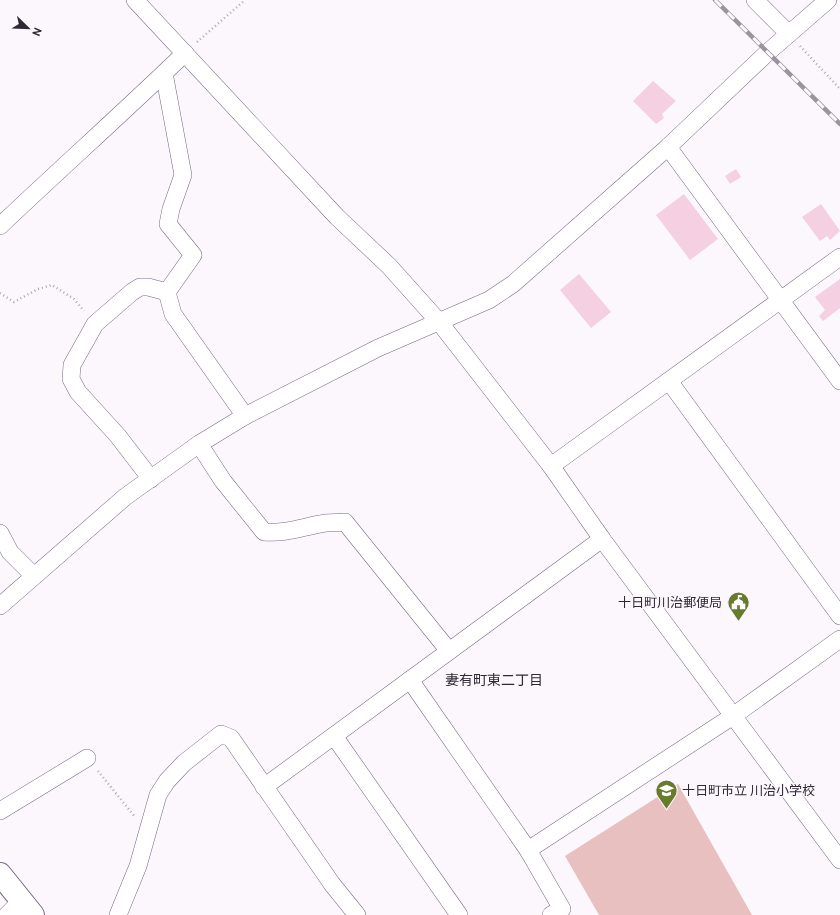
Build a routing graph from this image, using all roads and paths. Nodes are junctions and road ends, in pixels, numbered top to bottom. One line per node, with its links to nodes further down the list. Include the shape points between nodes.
1 (135, 0): 6 (street)
2 (245, 0): 6 (path)
3 (755, 0): 5 (street)
4 (828, 0): 5 (street)
5 (789, 34): 8 (path); 9 (street)
6 (185, 53): 7 (street); 15 (street)
7 (164, 73): 10 (street); 12 (street, via 183,175 168,224 193,255)
8 (840, 89)
9 (668, 147): 14 (street); 15 (street, via 513,284 489,300)
10 (0, 226)
11 (840, 257): 14 (street)
12 (167, 292): 16 (street, via 140,287); 19 (street, via 173,314)
13 (0, 293): 16 (path, via 14,302 38,289 52,285 74,299)
14 (781, 301): 17 (street); 18 (street)
15 (440, 322): 19 (street, via 378,348); 21 (street)
16 (95, 324): 22 (street, via 72,365 71,379 78,392 118,436)
17 (669, 380): 21 (street); 27 (street)
18 (840, 381)
19 (245, 416): 20 (street)
20 (199, 444): 22 (street); 29 (street, via 223,481 264,532 274,533 346,522)
21 (551, 466): 24 (street)
22 (151, 479): 25 (street, via 126,497)
23 (0, 533): 25 (street, via 10,552)
24 (602, 539): 29 (street); 31 (street)
25 (34, 576): 26 (street)
26 (0, 606)
27 (840, 616)
28 (840, 639): 31 (street)
29 (450, 651): 30 (street)
30 (410, 680): 32 (street); 37 (street)
31 (733, 716): 37 (street); 38 (street)
32 (334, 736): 34 (street); 43 (street)
33 (87, 758): 35 (street); 36 (path)
34 (264, 787): 36 (street, via 231,738 221,734 184,763 167,781 158,795); 42 (street, via 332,884)
35 (0, 811)
36 (147, 829): 41 (street, via 138,866)
37 (528, 850): 44 (street, via 562,909)
38 (840, 860)
39 (0, 874): 40 (highway)
40 (21, 910)
41 (118, 915)
42 (358, 915)
43 (459, 915)
44 (551, 915)

